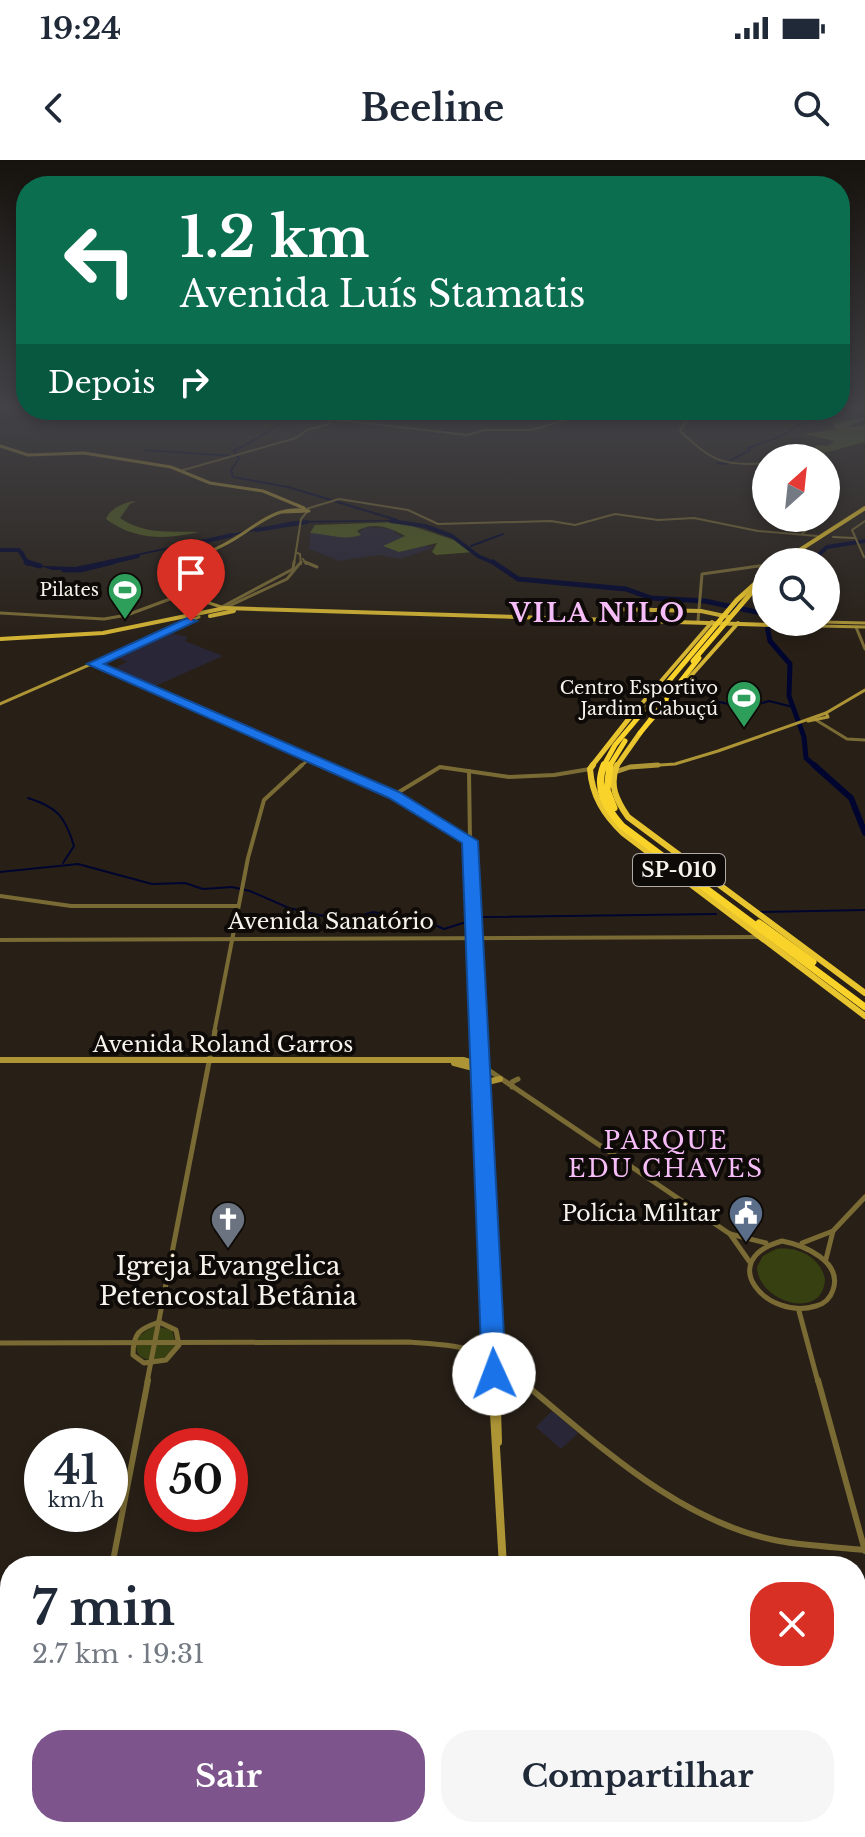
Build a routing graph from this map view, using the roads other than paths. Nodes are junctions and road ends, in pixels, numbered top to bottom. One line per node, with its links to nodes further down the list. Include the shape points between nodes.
1 (231, 486): 2 (main road, via 261,491)
2 (295, 508): 4 (main road); 19 (main road, via 259,520 186,563)
3 (865, 510): 11 (highway); 12 (highway)
4 (304, 513): 7 (street, via 331,500 408,510 438,524 575,525 611,514 694,518); 13 (street)
5 (865, 521): 10 (street, via 852,530)
6 (804, 532): 7 (street)
7 (802, 534): 8 (street)
8 (817, 536)
9 (833, 537): 10 (street)
10 (857, 542): 14 (street)
11 (804, 548)
12 (811, 548)
13 (297, 553): 15 (street); 22 (street, via 288,574)
14 (865, 557)
15 (301, 559): 16 (street); 22 (street, via 292,576)
16 (317, 567)
17 (752, 567): 21 (street, via 702,574)
18 (752, 589): 39 (highway, SP-010)
19 (179, 594): 22 (main road); 22 (main road); 23 (street, via 123,616 96,619)
20 (255, 609): 22 (main road); 22 (main road); 26 (main road)
21 (698, 611): 24 (main road); 26 (main road, via 608,609); 29 (street)
22 (216, 612): 25 (main road); 27 (main road)
23 (0, 613)
24 (721, 615): 28 (main road); 31 (main road, SP-010)
25 (199, 617): 27 (main road); 42 (main road)
26 (607, 617): 29 (main road)
27 (178, 620): 38 (main road, via 72,637)
28 (752, 620)
29 (698, 621): 31 (main road); 39 (main road)
30 (752, 622): 32 (main road)
31 (711, 623): 32 (main road); 37 (main road); 39 (main road, SP-010)
32 (738, 623): 37 (main road)
33 (840, 623): 34 (main road)
34 (865, 625): 36 (main road)
35 (840, 627): 36 (main road)
36 (856, 627): 40 (street)
37 (731, 632): 49 (main road)
38 (0, 639)
39 (702, 640): 41 (highway, SP-010); 45 (main road, SP-010); 49 (highway); 68 (highway, SP-010, via 617,752 605,775 608,797 617,814 642,837)
40 (865, 649)
41 (684, 663): 45 (highway); 69 (highway, SP-010, via 604,759 598,780 608,809 634,836)
42 (94, 664): 44 (main road); 51 (main road)
43 (865, 690): 46 (main road)
44 (0, 704)
45 (631, 716): 54 (highway, SP-010)
46 (824, 716): 47 (main road); 48 (street)
47 (816, 718): 48 (street); 53 (main road, via 675,764)
48 (826, 726): 50 (street, via 847,739)
49 (640, 733): 52 (highway)
50 (865, 740)
51 (310, 758): 59 (main road); 62 (street, via 264,800)
52 (619, 760): 53 (main road); 57 (highway)
53 (630, 767): 57 (main road)
54 (590, 769): 56 (street); 58 (highway, SP-010)
55 (469, 771): 56 (street, via 519,777); 59 (street, via 440,767); 60 (street)
56 (575, 772): 58 (street)
57 (614, 772): 67 (highway, SP-010, via 617,801 642,829)
58 (590, 779): 65 (highway, SP-010, via 597,803 618,830)
59 (394, 795): 60 (main road)
60 (470, 841): 64 (main road)
61 (0, 896): 62 (street, via 71,906)
62 (238, 906): 63 (street)
63 (233, 937): 64 (street, Avenida Sanatório); 66 (street, Avenida Sanatório); 72 (street)
64 (474, 937): 65 (street, Avenida Sanatório); 74 (main road)
65 (759, 937): 70 (highway, SP-010)
66 (0, 940)
67 (865, 993)
68 (865, 1000)
69 (865, 1007)
70 (865, 1016)
71 (0, 1060): 72 (main road, Avenida Roland Garros)
72 (210, 1060): 73 (main road, Avenida Roland Garros); 87 (street)
73 (445, 1061): 74 (main road, Avenida Roland Garros); 74 (main road, Avenida Roland Garros)
74 (481, 1065): 75 (street, Avenida Roland Garros); 77 (main road)
75 (500, 1079): 77 (main road); 78 (street, Avenida Roland Garros)
76 (518, 1079): 78 (street)
77 (482, 1084): 92 (main road)
78 (512, 1087): 81 (street, Avenida Roland Garros)
79 (865, 1197): 80 (street)
80 (833, 1231): 83 (street); 85 (street)
81 (730, 1234): 82 (street); 84 (street)
82 (768, 1243): 83 (street); 84 (street)
83 (800, 1244): 85 (street)
84 (749, 1261): 86 (street, via 751,1281 763,1296)
85 (825, 1261): 86 (street, via 834,1291 824,1304)
86 (799, 1311): 94 (street)
87 (159, 1322): 89 (street, via 141,1328); 90 (street); 91 (street, via 176,1330)
88 (0, 1343): 89 (street)
89 (131, 1343): 90 (street); 93 (street, via 136,1358)
90 (156, 1343): 91 (street); 93 (street)
91 (180, 1343): 92 (street, via 409,1342 458,1346); 93 (street, via 167,1360)
92 (494, 1358): 94 (street, via 617,1459 685,1506 778,1541); 96 (main road)
93 (151, 1364): 95 (street)
94 (865, 1551)
95 (114, 1556)
96 (502, 1556)

